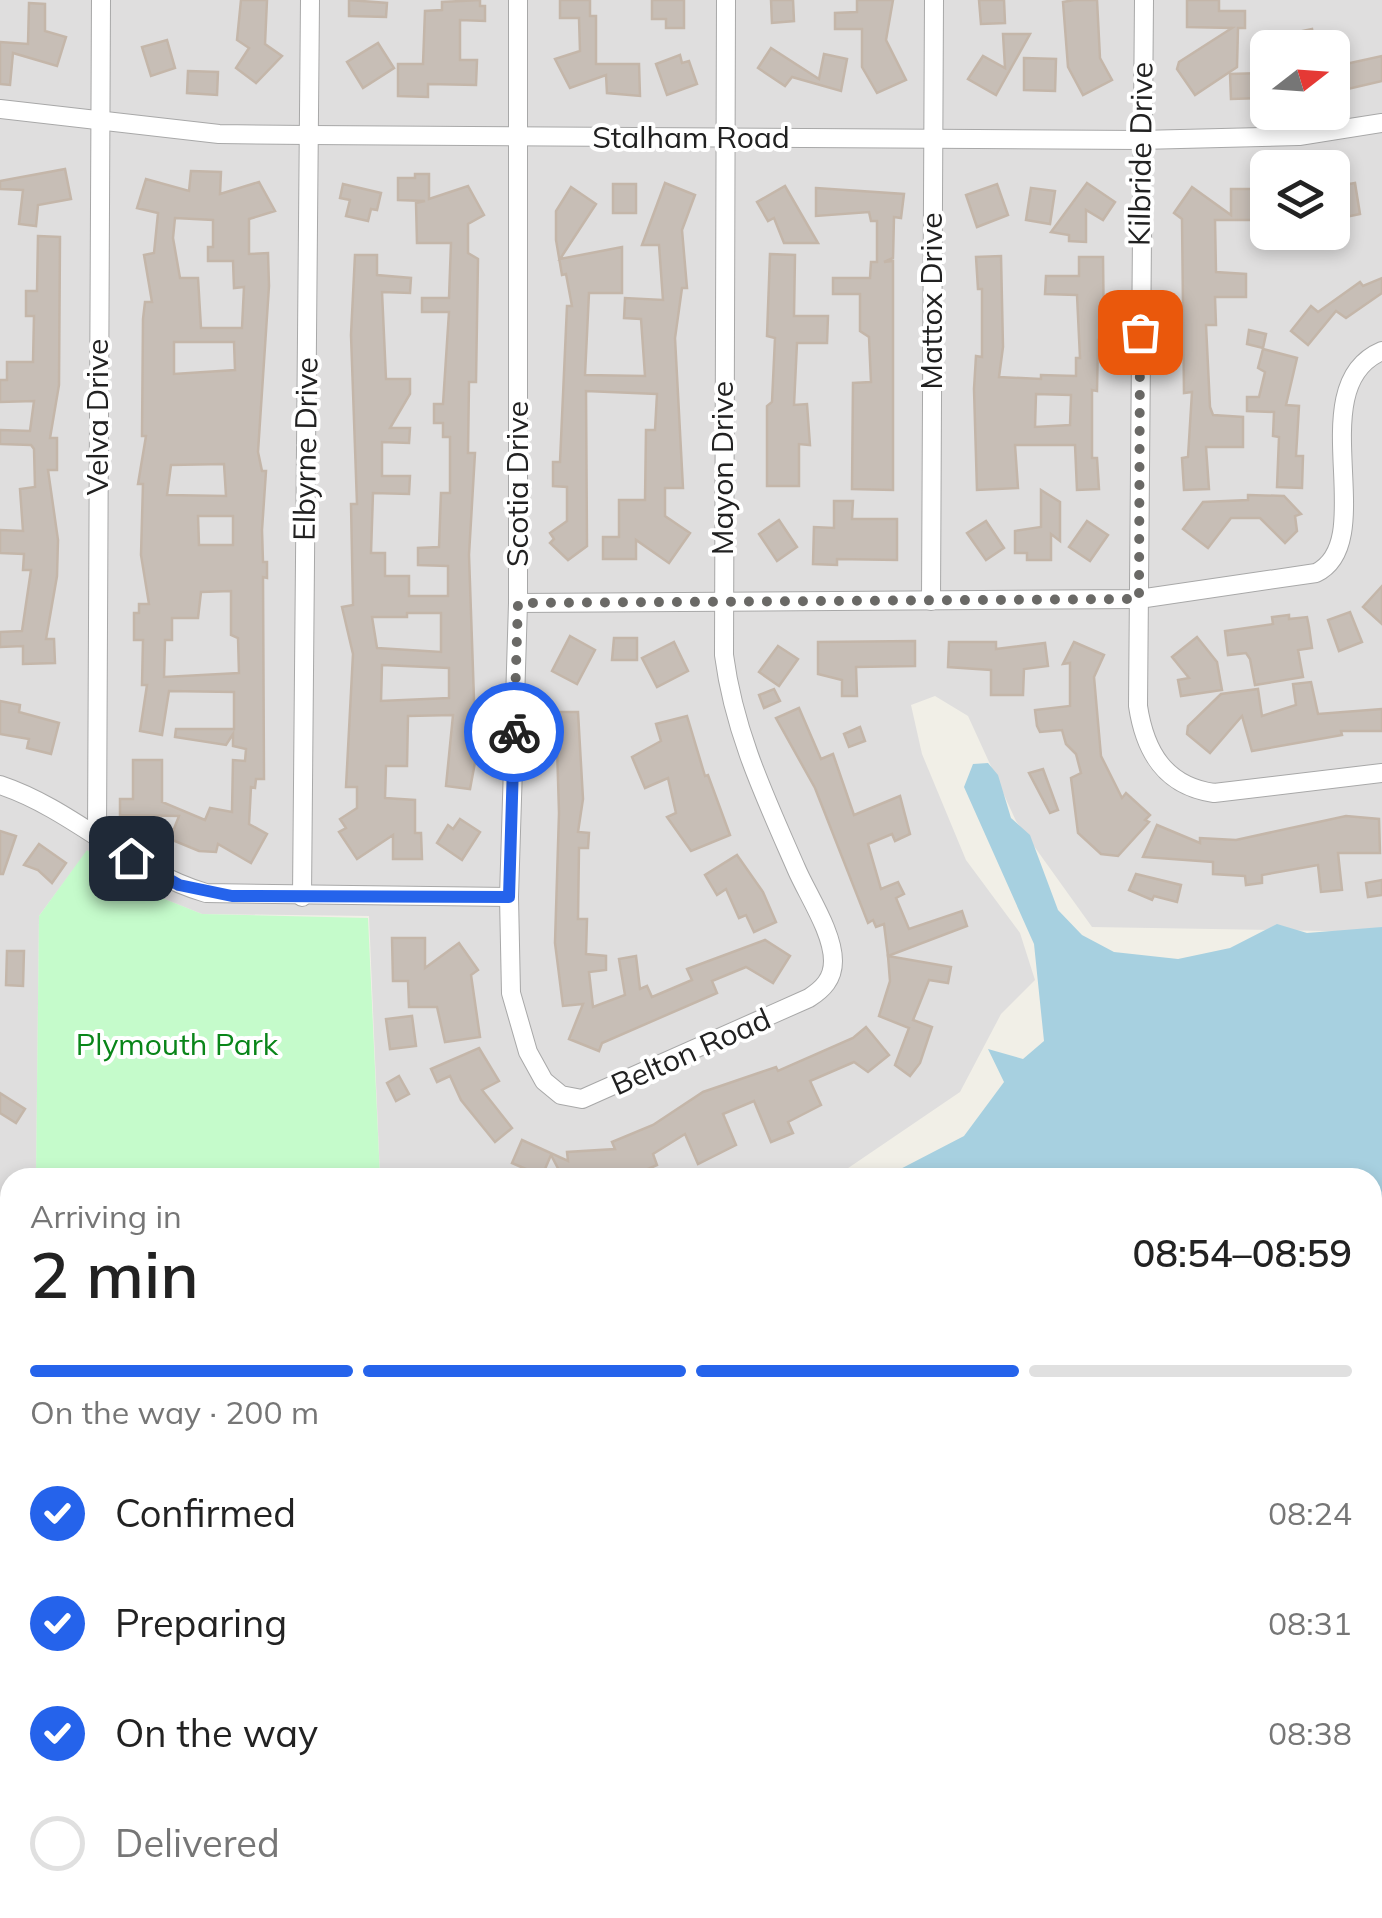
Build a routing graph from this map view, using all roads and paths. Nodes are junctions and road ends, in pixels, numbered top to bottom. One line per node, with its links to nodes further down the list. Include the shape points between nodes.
1 (100, 0): 8 (street, Velva Drive)
2 (310, 0): 10 (street, Elbyrne Drive)
3 (518, 0): 11 (street, Scotia Drive)
4 (726, 0): 12 (street, Mayon Drive)
5 (934, 0): 13 (street, Mattox Drive)
6 (1144, 0): 14 (street, Kilbride Drive)
7 (0, 109): 8 (street, Stalham Road)
8 (100, 122): 10 (street, Stalham Road); 22 (street, Velva Drive)
9 (1382, 122): 14 (street, Stalham Road, via 1299,136)
10 (310, 135): 11 (street, Stalham Road); 23 (street, Elbyrne Drive)
11 (517, 137): 12 (street, Stalham Road); 19 (street, Scotia Drive)
12 (725, 138): 13 (street, Stalham Road); 17 (street, Mayon Drive)
13 (932, 139): 14 (street, Stalham Road); 18 (street, Mattox Drive)
14 (1140, 140): 16 (street, Kilbride Drive)
15 (1382, 351): 16 (street, via 1354,374 1348,543 1332,566)
16 (1139, 599): 18 (street); 20 (street, Kilbride Drive, via 1142,739 1172,777 1192,790 1214,793)
17 (723, 600): 18 (street); 19 (street); 25 (street, Mayon Drive, via 731,707 832,953)
18 (930, 601)
19 (518, 603): 24 (street, Scotia Drive)
20 (1382, 773)
21 (0, 785): 22 (street)
22 (97, 834): 23 (street, via 179,885 232,896)
23 (302, 897): 24 (street)
24 (509, 897): 26 (street, Scotia Drive, via 511,993)
25 (830, 975): 26 (street, Belton Road, via 809,998 582,1099 561,1096)
26 (544, 1081)

